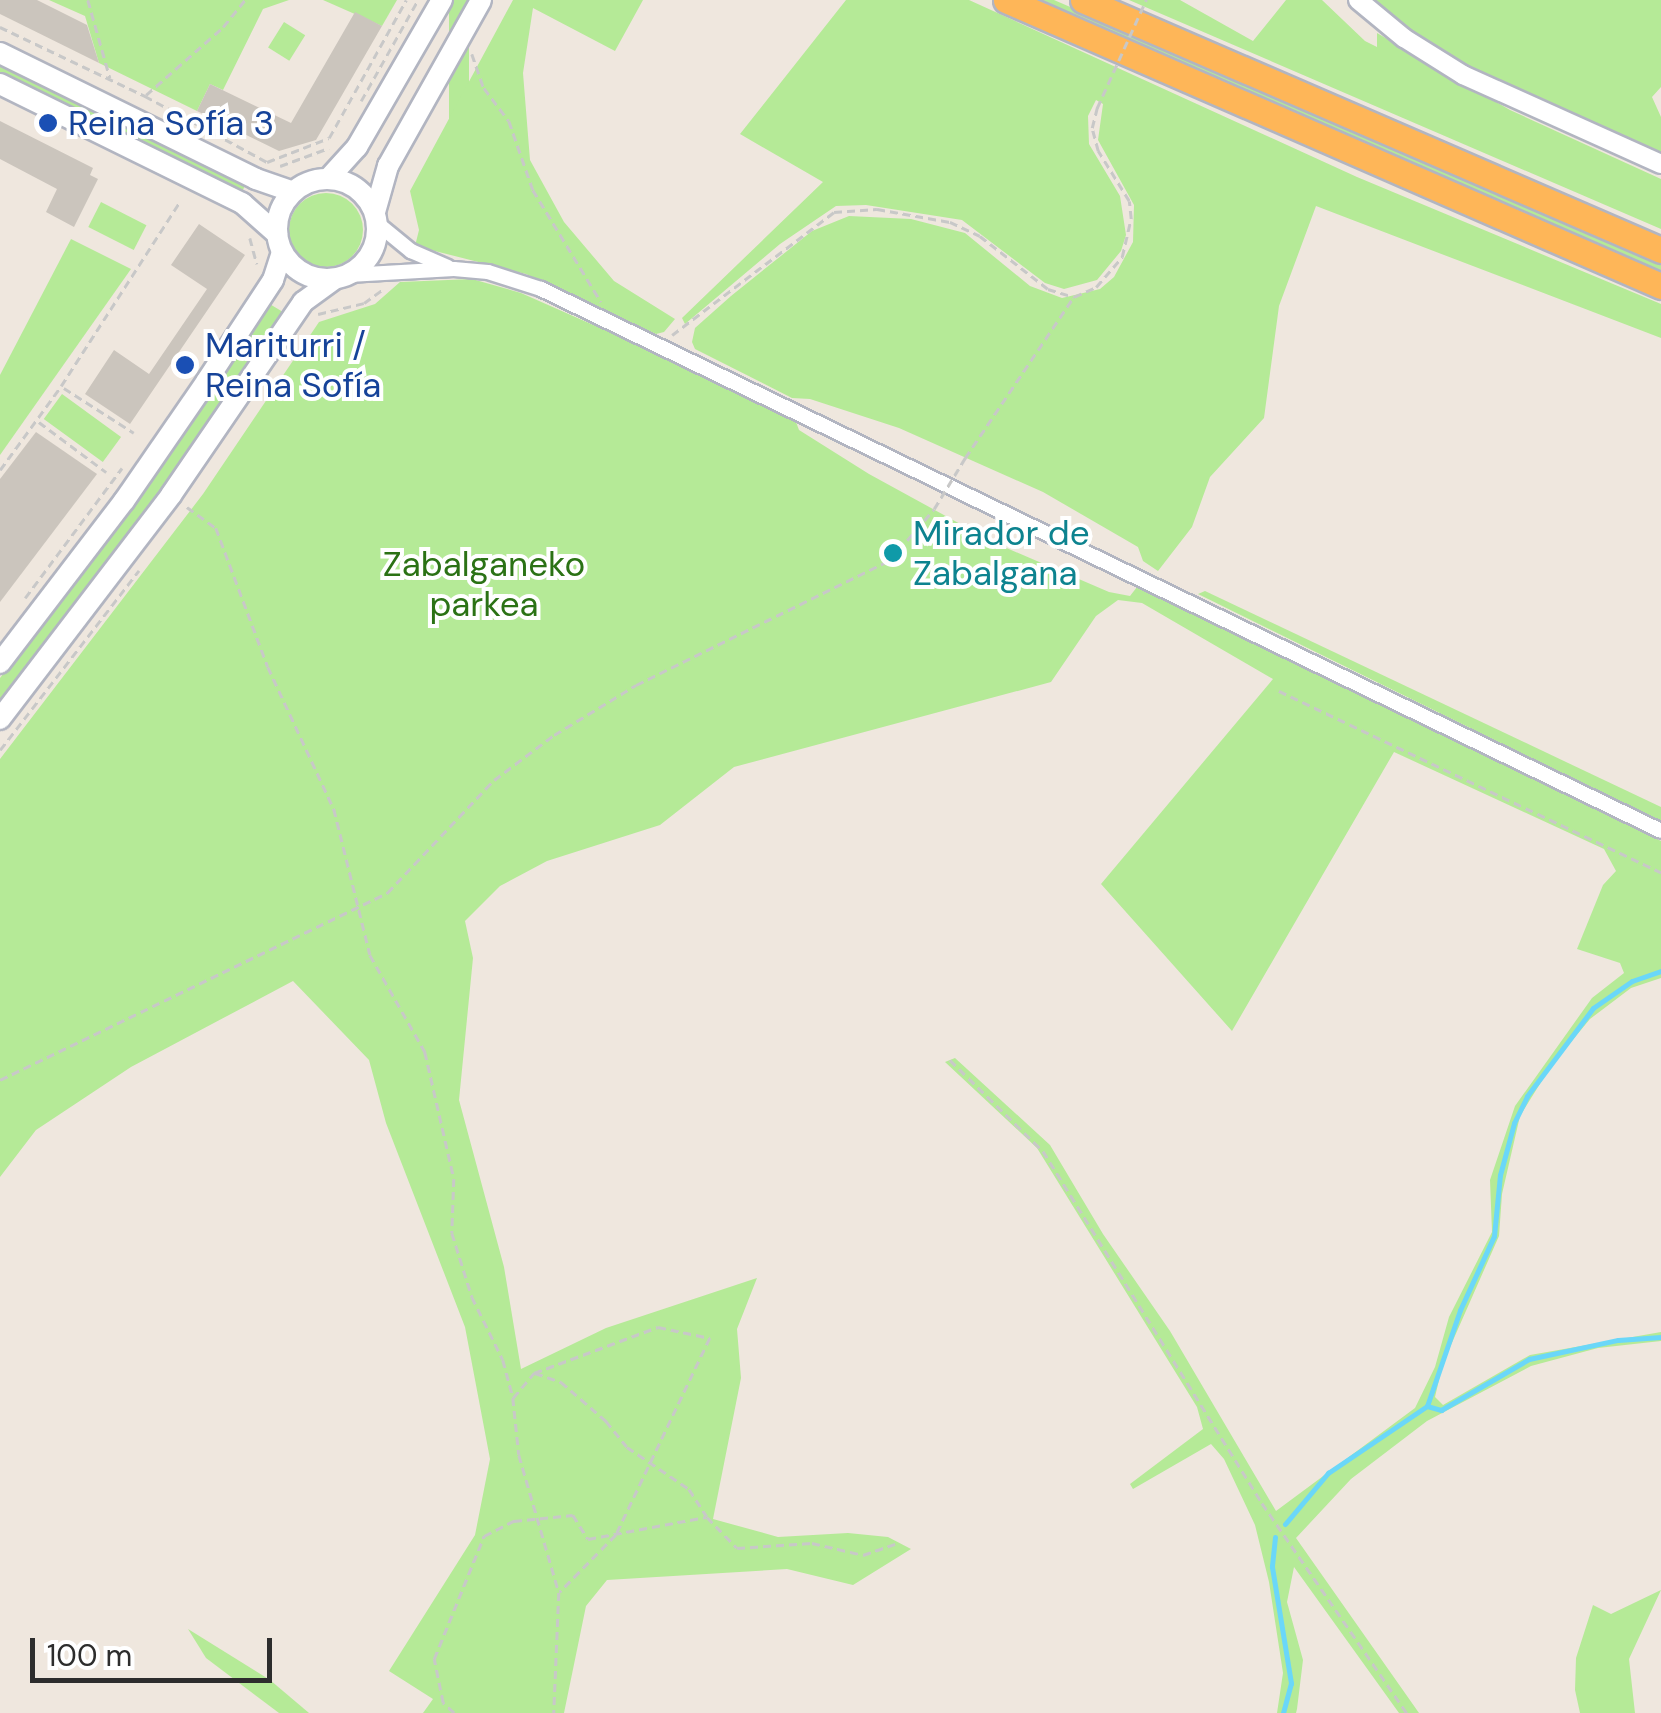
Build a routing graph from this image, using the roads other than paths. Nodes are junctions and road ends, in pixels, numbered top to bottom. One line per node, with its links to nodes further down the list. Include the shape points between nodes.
1 (442, 0): 9 (main road, via 357,147)
2 (481, 0): 11 (main road, via 388,166)
3 (1006, 0): 16 (highway)
4 (1083, 0): 13 (highway)
5 (1358, 0): 8 (street, via 1464,75)
6 (0, 53): 10 (main road)
7 (0, 84): 12 (main road, via 251,208)
8 (1661, 164)
9 (328, 179): 10 (main road); 11 (main road, via 356,188)
10 (292, 192): 12 (main road, via 278,219)
11 (376, 218): 14 (street, via 411,252); 15 (main road, via 372,254)
12 (279, 243): 15 (main road, via 303,274); 17 (main road, via 273,280 206,382)
13 (1661, 250)
14 (454, 270): 15 (street); 19 (street, via 488,272 541,289)
15 (341, 278): 18 (main road, via 303,302 171,495)
16 (1661, 286)
17 (0, 664)
18 (0, 720)
19 (1661, 831)

